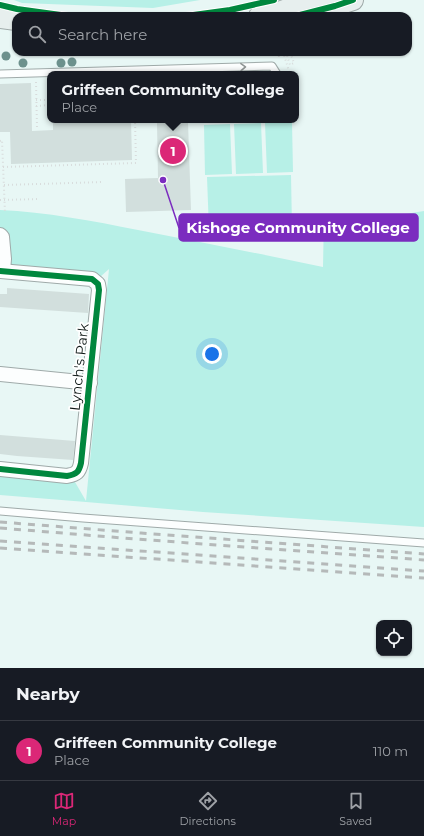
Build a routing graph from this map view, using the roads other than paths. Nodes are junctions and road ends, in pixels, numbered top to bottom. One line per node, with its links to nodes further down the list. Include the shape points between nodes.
1 (312, 0): 3 (street)
2 (353, 0): 4 (street)
3 (279, 12)
4 (311, 12)
5 (0, 18): 6 (street)
6 (12, 20)
7 (0, 26): 8 (street)
8 (12, 28)
9 (157, 71): 10 (lane, one-way to 10, via 272,66)
10 (275, 71)
11 (47, 73): 12 (lane)
12 (0, 74)
13 (0, 235): 14 (street, via 4,259)
14 (2, 271): 16 (street, Lynch's Park, via 92,279 98,284)
15 (0, 374): 16 (street, Lynch's Park)
16 (90, 383): 17 (street, Lynch's Park, via 80,470 67,476)
17 (0, 469)
18 (0, 511): 19 (lane)
19 (424, 543)

